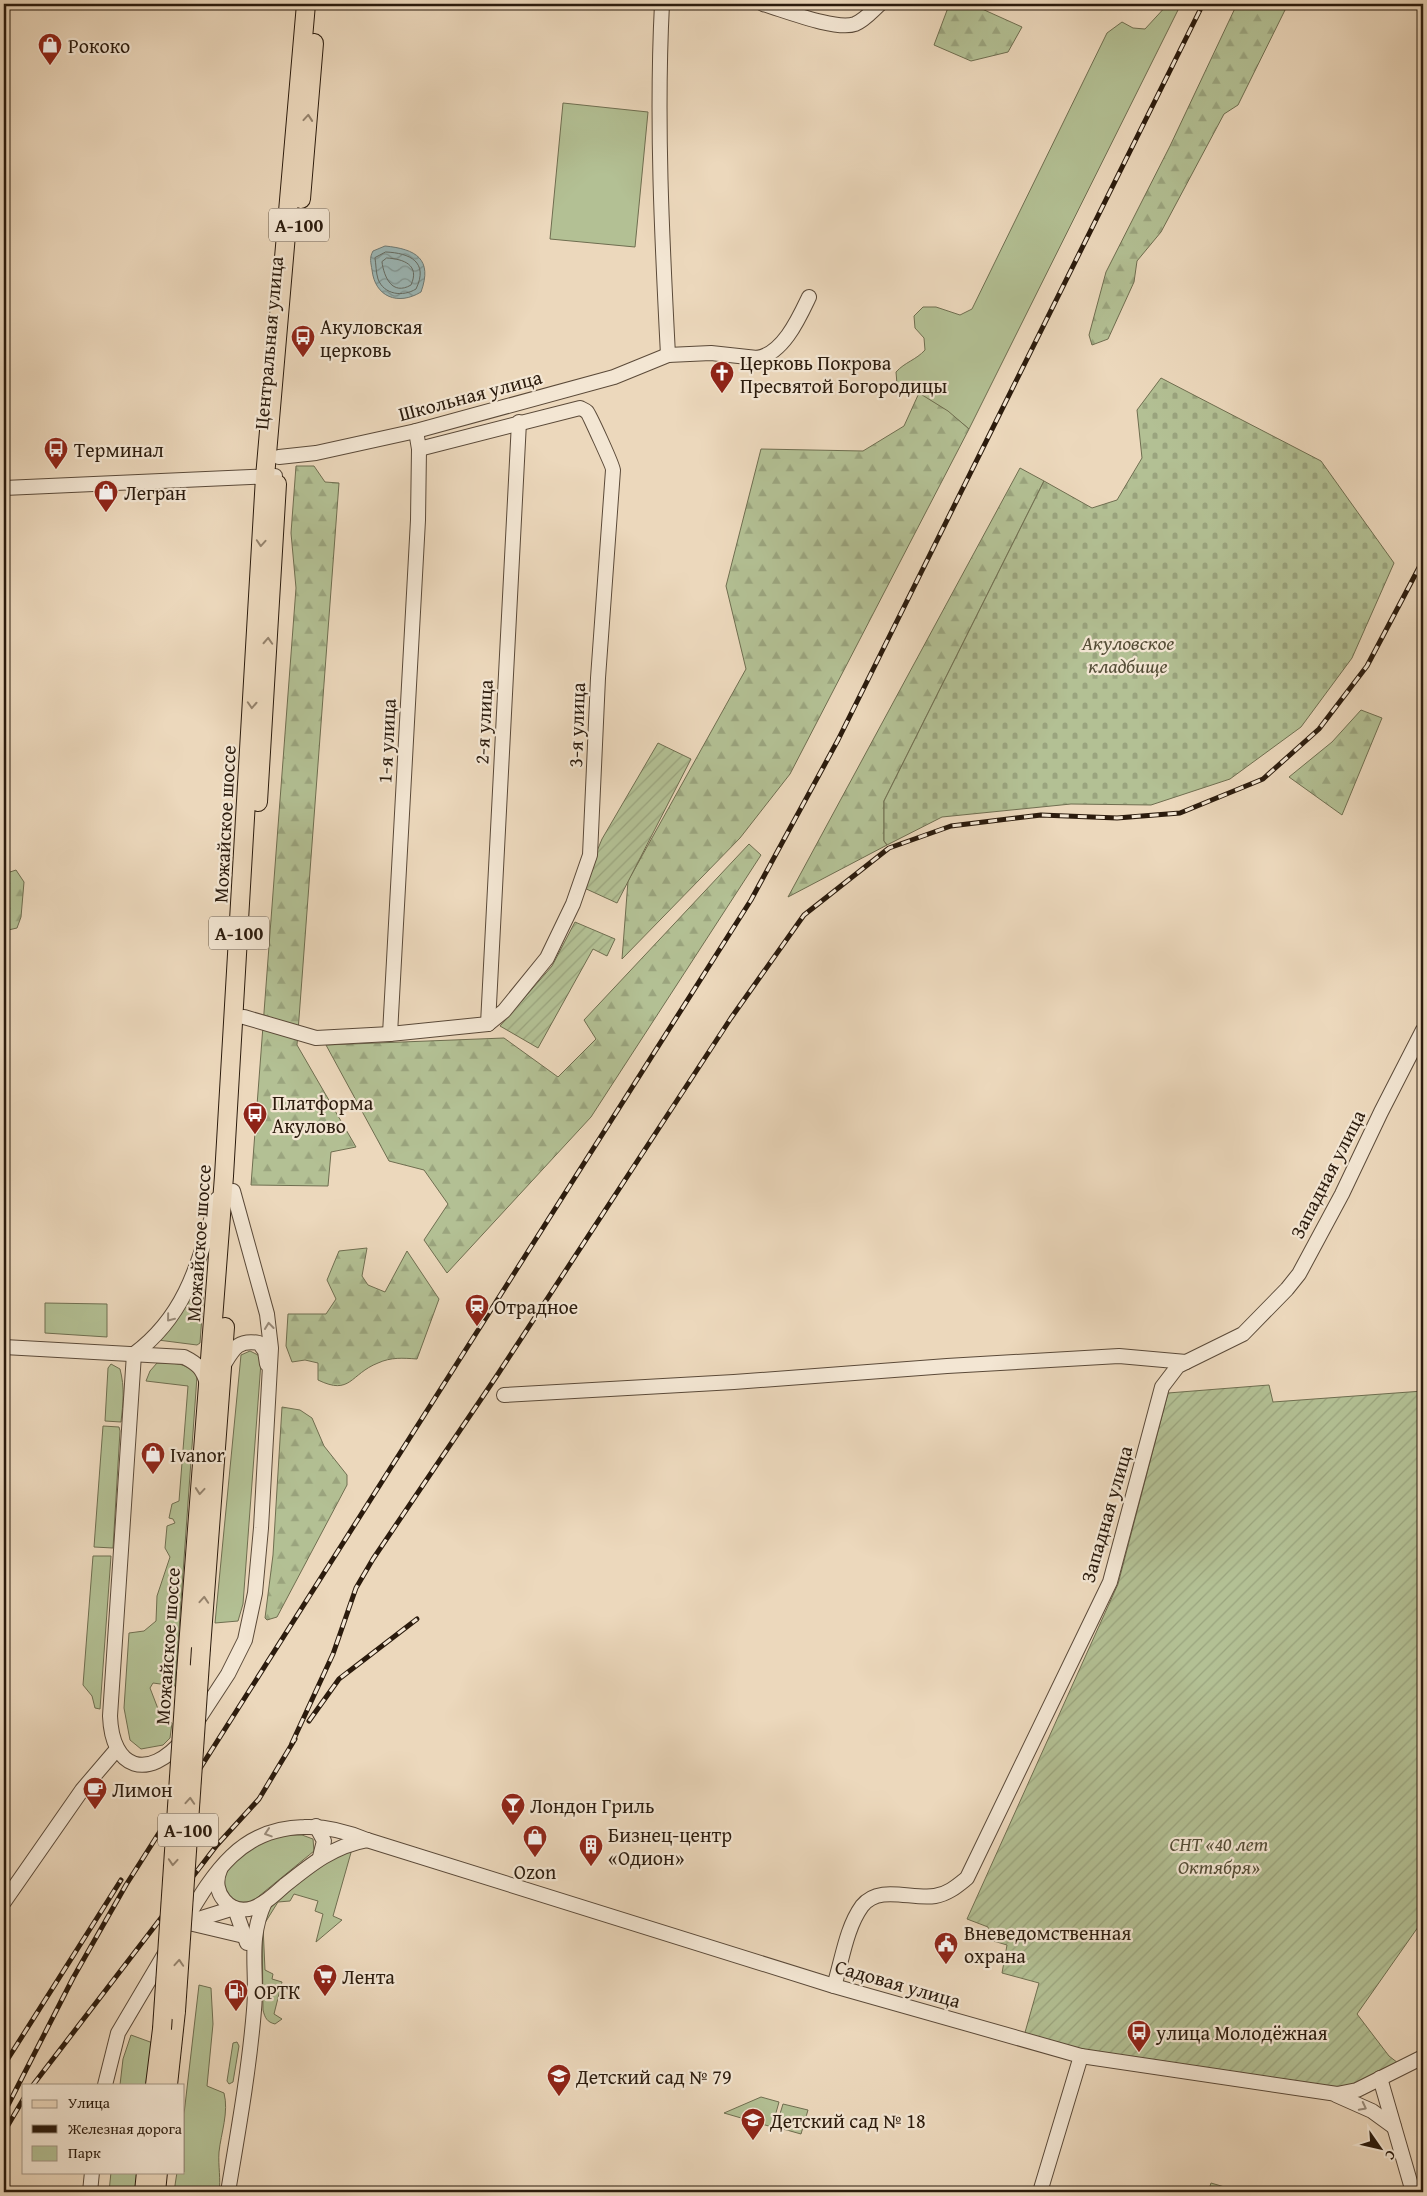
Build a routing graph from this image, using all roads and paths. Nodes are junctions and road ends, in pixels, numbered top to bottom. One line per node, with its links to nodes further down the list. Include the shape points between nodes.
1 (306, 4): 8 (main road, Центральная улица / А-100)
2 (317, 4): 12 (main road, Центральная улица / А-100, one-way to 2)
3 (662, 4): 7 (street, via 659,58)
4 (763, 4): 5 (street, via 839,26 865,19)
5 (880, 4)
6 (809, 297): 7 (street, Школьная улица, via 779,346 768,357 702,353)
7 (668, 355): 10 (street, Школьная улица, via 614,377)
8 (273, 403): 13 (main road, Можайское шоссе / А-100)
9 (519, 422): 11 (street); 16 (street, 2-я улица); 16 (street, 3-я улица, via 580,408 593,422 604,450 612,460 613,470 598,678 590,855 557,942 504,1011)
10 (416, 431): 11 (street, 1-я улица); 12 (street, Школьная улица, via 316,453)
11 (419, 449): 18 (street, 1-я улица, via 418,520)
12 (280, 452): 13 (main road, Можайское шоссе / А-100)
13 (271, 476): 14 (street); 15 (main road, Можайское шоссе / А-100, one-way to 13); 19 (main road, Можайское шоссе / А-100, one-way to 19)
14 (4, 488)
15 (244, 1017): 18 (street, via 316,1038); 20 (main road, Можайское шоссе / А-100)
16 (488, 1024): 18 (street)
17 (1423, 1030): 23 (street, Западная улица, via 1299,1274 1243,1334)
18 (390, 1034)
19 (224, 1176): 22 (street, one-way to 22, via 194,1275 176,1311); 26 (main road, Можайское шоссе / А-100)
20 (233, 1191): 24 (main road, Можайское шоссе / А-100); 25 (street, one-way to 20, via 267,1314)
21 (4, 1347): 22 (street)
22 (134, 1354): 26 (street, via 184,1357 203,1370); 28 (street, via 110,1716 110,1730)
23 (1186, 1362): 27 (street, via 1120,1356); 39 (street, Западная улица, via 1178,1366 1162,1387 1110,1582 968,1878 951,1891 934,1897 881,1894 863,1905 854,1921)
24 (222, 1367): 25 (street, via 235,1348 247,1341 259,1343 265,1351); 45 (main road, Можайское шоссе / А-100, one-way to 24, bridge)
25 (270, 1374): 28 (street, via 255,1593 245,1640 228,1674 174,1751 164,1759 145,1765 127,1760)
26 (208, 1390): 44 (main road, Можайское шоссе / А-100, one-way to 44, bridge)
27 (504, 1395)
28 (117, 1749): 33 (street, via 82,1790)
29 (316, 1826): 30 (street, Садовая улица, via 338,1829); 31 (street, via 324,1841); 32 (street, Садовая улица, one-way to 32, via 291,1827 257,1837)
30 (367, 1840): 31 (street); 39 (street, Садовая улица)
31 (320, 1857): 34 (street)
32 (221, 1867): 35 (street, via 216,1879 218,1891 226,1903); 36 (street, Садовая улица, via 206,1886)
33 (4, 1902)
34 (265, 1902): 35 (street, via 247,1910); 38 (street, via 255,1928)
35 (235, 1908): 36 (street); 37 (street)
36 (186, 1924): 37 (street); 43 (street, Садовая улица, via 125,2018 113,2048)
37 (244, 1936): 38 (street)
38 (252, 1957): 54 (street, via 254,2009)
39 (834, 1986): 40 (street, Садовая улица)
40 (1081, 2056): 46 (street, Садовая улица); 55 (street)
41 (1423, 2057): 42 (street, Садовая улица)
42 (1380, 2078): 46 (street, Садовая улица, via 1348,2093); 47 (street)
43 (105, 2084)
44 (156, 2084)
45 (168, 2084)
46 (1330, 2092): 47 (street, one-way to 47, via 1372,2111)
47 (1394, 2127): 56 (street)
48 (92, 2174): 51 (street)
49 (146, 2174): 52 (main road)
50 (158, 2174): 53 (main road)
51 (90, 2192)
52 (144, 2192)
53 (156, 2192)
54 (228, 2192)
55 (1040, 2192)
56 (1413, 2192)

